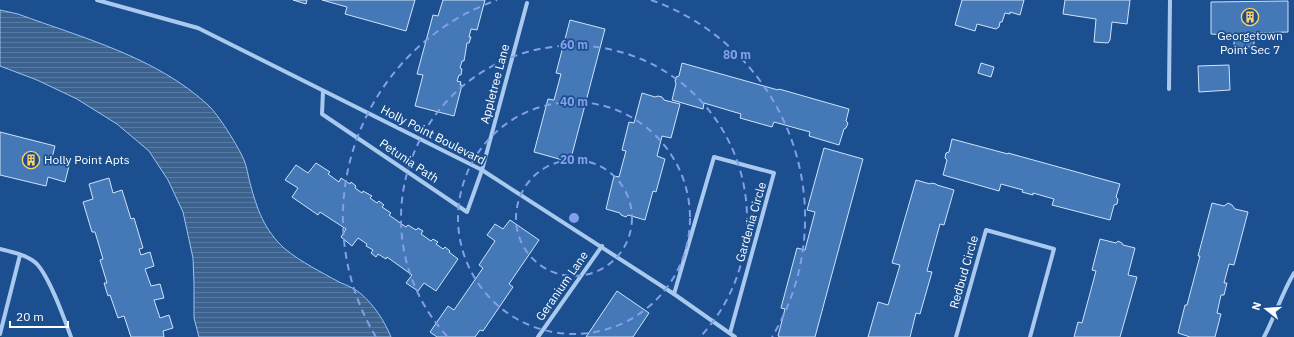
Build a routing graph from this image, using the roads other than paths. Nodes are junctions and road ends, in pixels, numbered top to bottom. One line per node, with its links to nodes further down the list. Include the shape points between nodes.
1 (97, 0): 5 (street, Holly Point Boulevard, via 198,28)
2 (1170, 0): 4 (street)
3 (527, 2): 6 (street, Appletree Lane)
4 (1169, 89)
5 (323, 90): 6 (street, Holly Point Boulevard); 6 (street, Petunia Path, via 322,114 467,212)
6 (482, 170): 7 (street, Holly Point Boulevard)
7 (602, 246): 11 (street, Holly Point Boulevard); 15 (street, Geranium Lane)
8 (0, 249): 9 (street)
9 (20, 255): 13 (street); 14 (street, via 36,264 45,276)
10 (1294, 273): 19 (street)
11 (674, 294): 12 (street, Holly Point Boulevard); 12 (street, Gardenia Circle, via 714,157 774,173)
12 (730, 333): 16 (street, Holly Point Boulevard)
13 (0, 334)
14 (71, 337)
15 (538, 337)
16 (735, 337)
17 (956, 337): 18 (street, Redbud Circle, via 986,230 1054,248)
18 (1030, 337)
19 (1264, 337)

